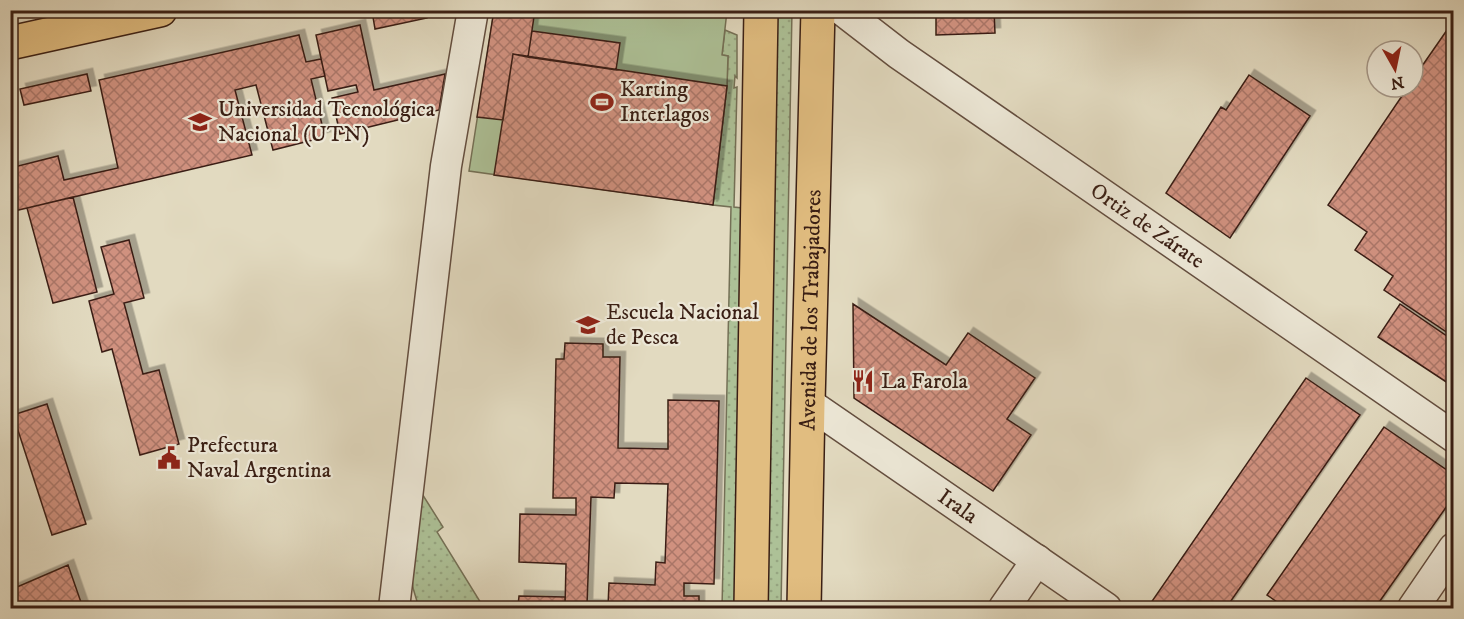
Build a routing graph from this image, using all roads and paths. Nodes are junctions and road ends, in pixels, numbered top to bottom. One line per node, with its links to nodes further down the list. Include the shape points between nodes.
1 (160, 10): 6 (main road)
2 (473, 10): 11 (street, via 446,166)
3 (761, 10): 12 (main road)
4 (818, 10): 7 (main road, Avenida de los Trabajadores)
5 (842, 10): 8 (street, Ortiz de Zárate, via 899,54)
6 (10, 43)
7 (808, 403): 10 (street, Irala); 13 (main road, Avenida de los Trabajadores)
8 (1454, 437)
9 (1454, 548): 16 (street)
10 (1037, 560): 14 (street); 15 (street, Irala)
11 (394, 609)
12 (751, 609)
13 (804, 609)
14 (1004, 609)
15 (1106, 609)
16 (1413, 609)

